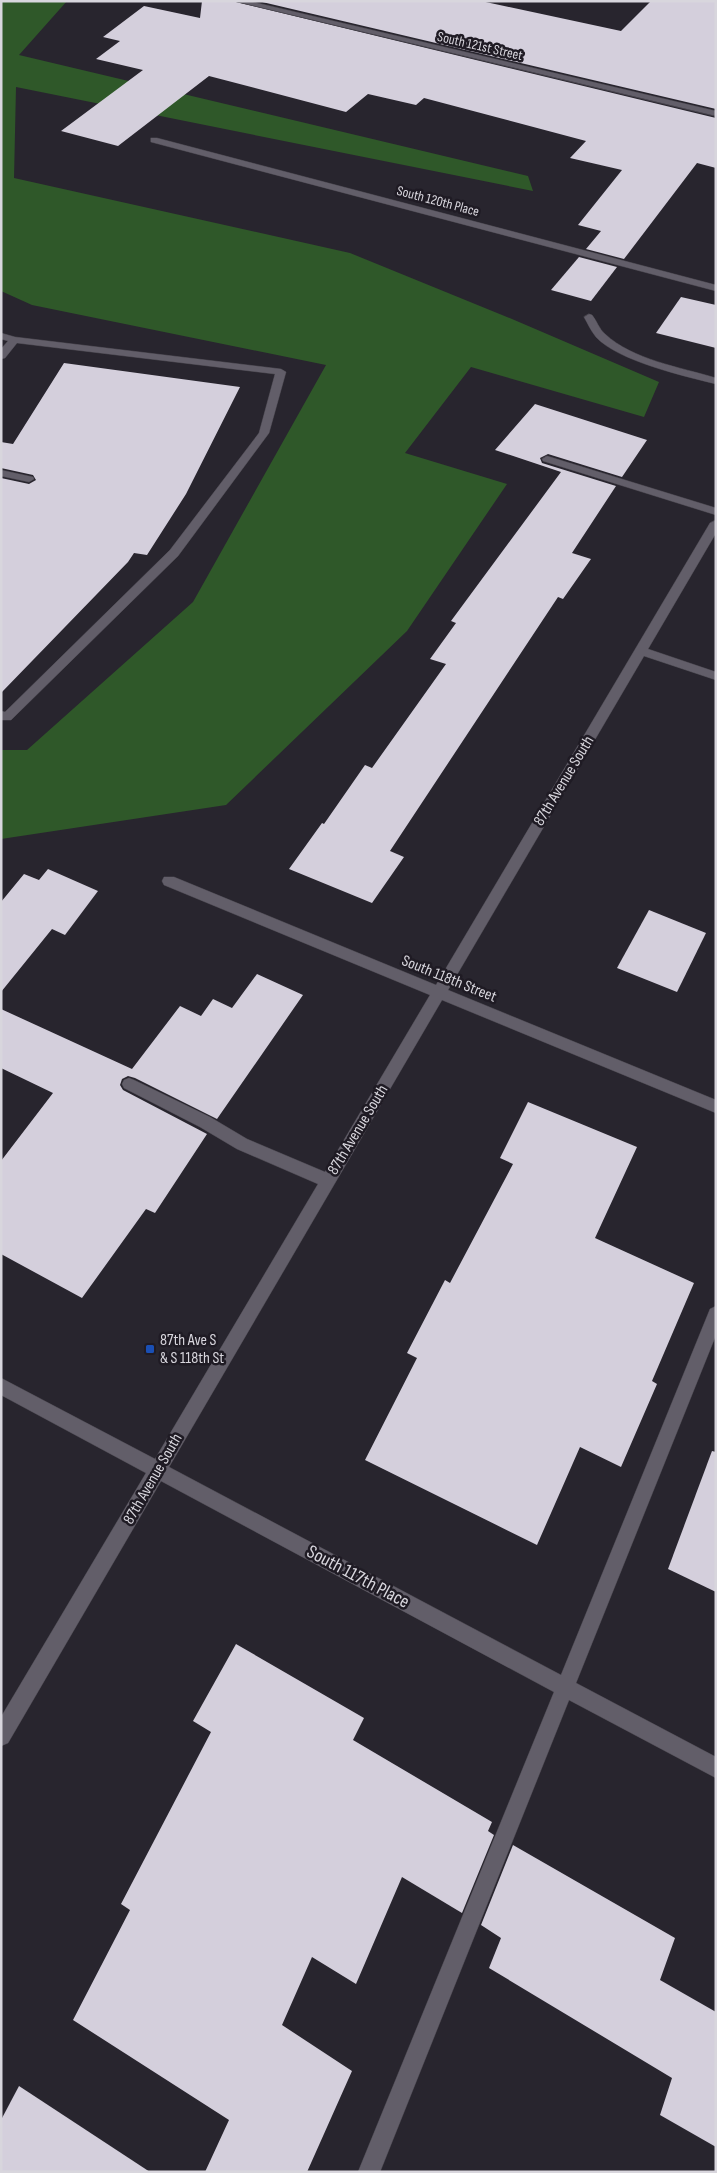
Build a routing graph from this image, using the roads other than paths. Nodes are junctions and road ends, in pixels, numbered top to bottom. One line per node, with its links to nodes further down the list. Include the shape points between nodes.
1 (238, 1): 2 (street, South 121st Street)
2 (716, 114)
3 (154, 140): 4 (street, South 120th Place)
4 (716, 288)
5 (589, 317): 9 (street, via 600,335 616,347)
6 (1, 336): 7 (street)
7 (14, 340): 8 (street); 17 (street, via 281,372 264,433 174,553 7,717)
8 (1, 356)
9 (716, 381)
10 (547, 459): 13 (street)
11 (1, 473): 12 (street)
12 (29, 478)
13 (716, 512)
14 (716, 523): 15 (street, 87th Avenue South)
15 (641, 651): 16 (street); 19 (street, 87th Avenue South)
16 (716, 676)
17 (1, 715)
18 (169, 881): 19 (street, South 118th Street)
19 (439, 994): 21 (street, South 118th Street); 22 (street, 87th Avenue South)
20 (129, 1084): 22 (street, via 242,1144)
21 (716, 1107)
22 (328, 1181): 25 (street, 87th Avenue South)
23 (716, 1314): 26 (street)
24 (1, 1386): 25 (street, South 117th Place)
25 (158, 1470): 26 (street, South 117th Place); 27 (street, 87th Avenue South)
26 (565, 1687): 28 (street, South 117th Place); 29 (street)
27 (1, 1736)
28 (716, 1768)
29 (368, 2172)

